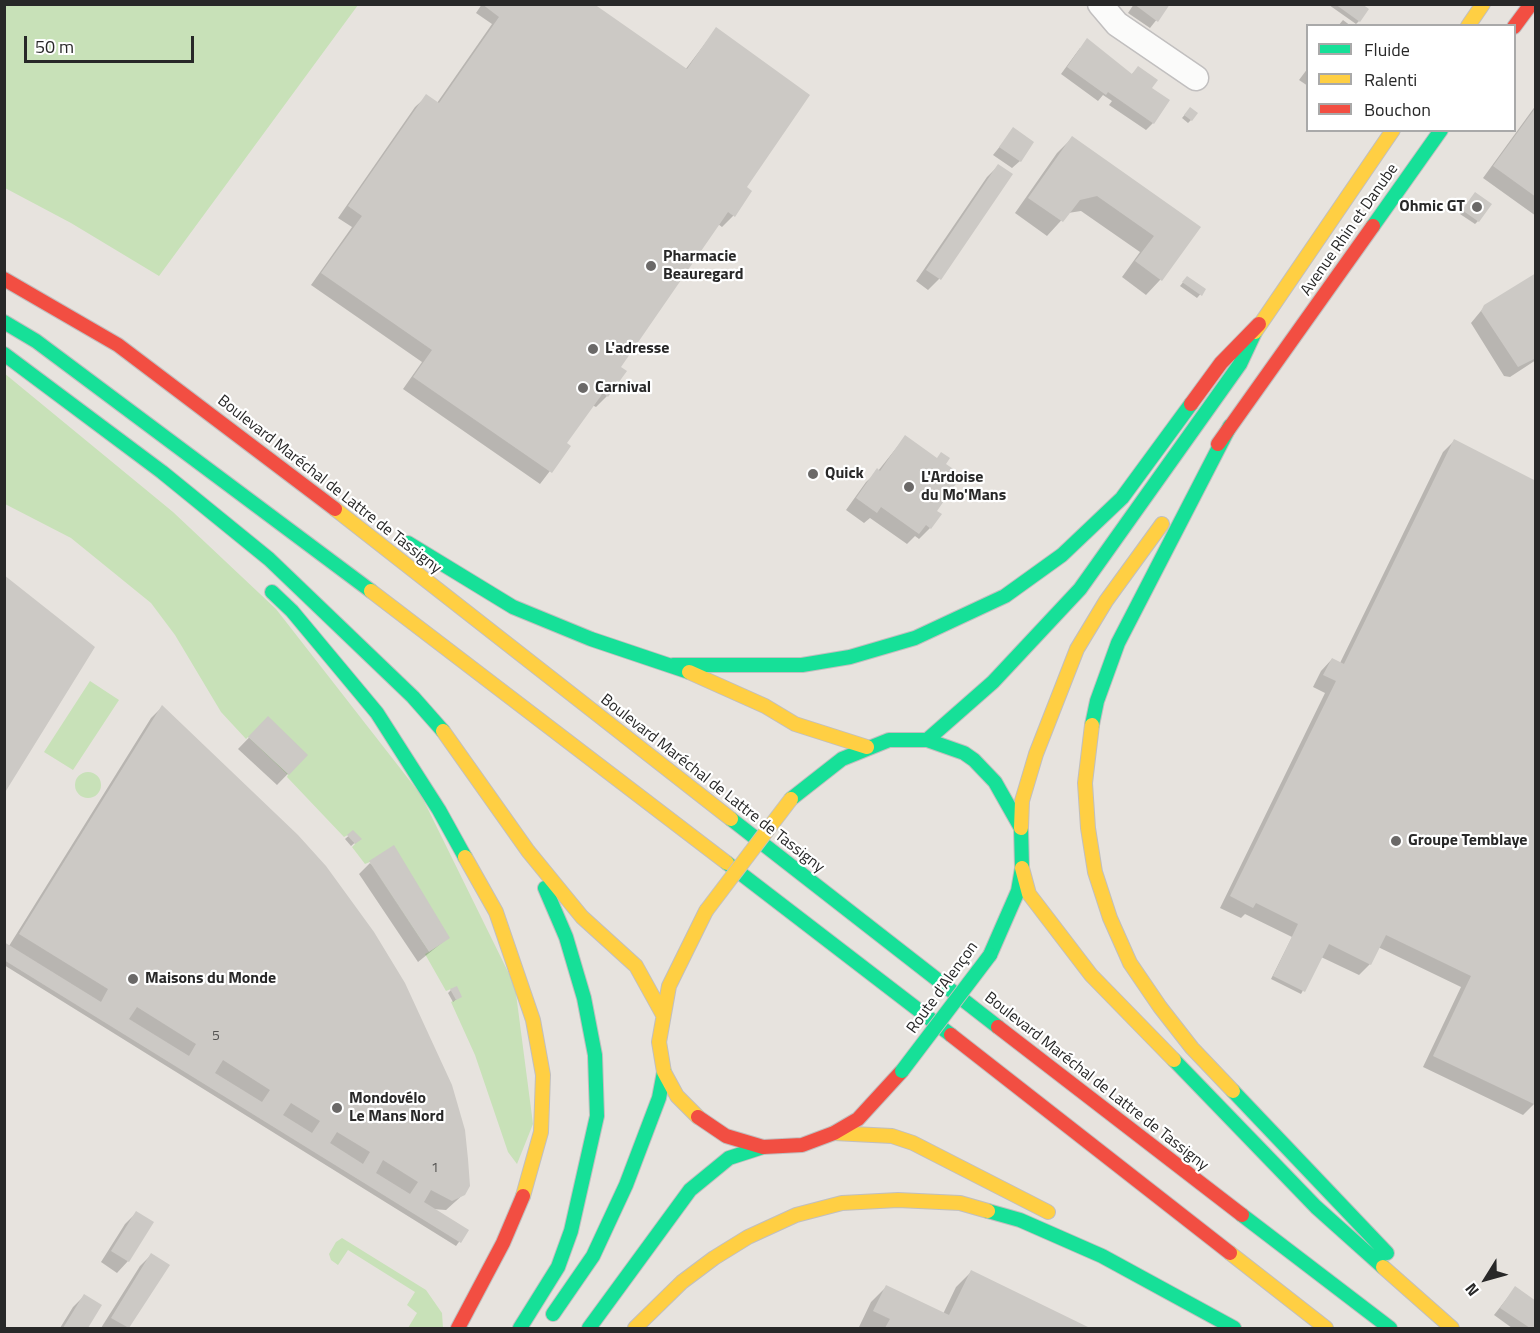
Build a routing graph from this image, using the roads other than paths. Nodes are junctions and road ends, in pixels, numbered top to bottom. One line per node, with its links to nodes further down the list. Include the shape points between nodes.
1 (1100, 4): 6 (street, via 1117,24)
2 (1483, 4): 4 (main road)
3 (1531, 4): 5 (main road)
4 (1469, 24)
5 (1516, 26)
6 (1196, 78)
7 (1393, 132): 11 (main road, Avenue Rhin et Danube)
8 (1440, 132): 13 (main road, Avenue Rhin et Danube)
9 (4, 279): 14 (main road, Boulevard Maréchal de Lattre de Tassigny, via 118,345)
10 (4, 322): 39 (main road, via 36,341 274,516 843,951)
11 (1259, 324): 20 (main road, via 1221,363 1122,498 1062,555 1005,596 915,638 850,657 802,665); 21 (main road, via 1240,364 1080,589 993,682)
12 (4, 354): 16 (main road)
13 (1230, 426): 23 (main road, via 1106,601 1077,649 1036,754 1022,801); 32 (main road, via 1118,644 1097,701 1085,783 1095,872 1130,963 1160,1007 1192,1048 1394,1259)
14 (273, 460): 15 (main road); 40 (main road, Boulevard Maréchal de Lattre de Tassigny, via 869,928)
15 (290, 460)
16 (162, 472): 17 (main road); 24 (main road, via 269,559 413,697 447,735)
17 (187, 512)
18 (399, 536): 20 (main road, via 513,607 591,639)
19 (260, 580): 33 (main road, via 292,611 377,713 439,810 496,912 533,1020 543,1075 541,1132 523,1196)
20 (673, 665): 22 (main road, via 765,705 795,724)
21 (927, 740): 22 (main road, Route d'Alençon, via 889,740); 23 (main road, Route d'Alençon, via 964,753 984,770 1008,801)
22 (867, 747): 26 (main road, Route d'Alençon, bridge, via 842,759 791,799 706,911 669,986)
23 (1021, 828): 25 (main road, Route d'Alençon)
24 (528, 851): 26 (main road, via 582,916 636,966); 34 (main road, via 566,936 582,987 595,1055 597,1116 571,1231 540,1298)
25 (1022, 868): 28 (main road, Route d'Alençon, bridge, via 1010,916 990,955 902,1071 858,1119); 32 (main road, via 1029,894 1091,975 1308,1199)
26 (662, 1013): 27 (main road, Route d'Alençon, via 659,1042)
27 (664, 1072): 29 (main road, Route d'Alençon, via 677,1096 707,1125 743,1143); 35 (main road, via 638,1155 593,1256)
28 (834, 1133): 29 (main road, Route d'Alençon, via 791,1147); 30 (main road, via 891,1136 913,1143)
29 (764, 1147): 36 (main road, via 729,1158 690,1190)
30 (1057, 1216)
31 (1109, 1244): 38 (main road)
32 (1407, 1291): 41 (main road)
33 (458, 1329)
34 (519, 1329)
35 (543, 1329)
36 (589, 1329)
37 (635, 1329): 38 (main road, via 682,1282 748,1237 795,1215 842,1203 898,1200 960,1203 1020,1220 1102,1256)
38 (1235, 1329)
39 (1326, 1329)
40 (1390, 1329)
41 (1452, 1329)

